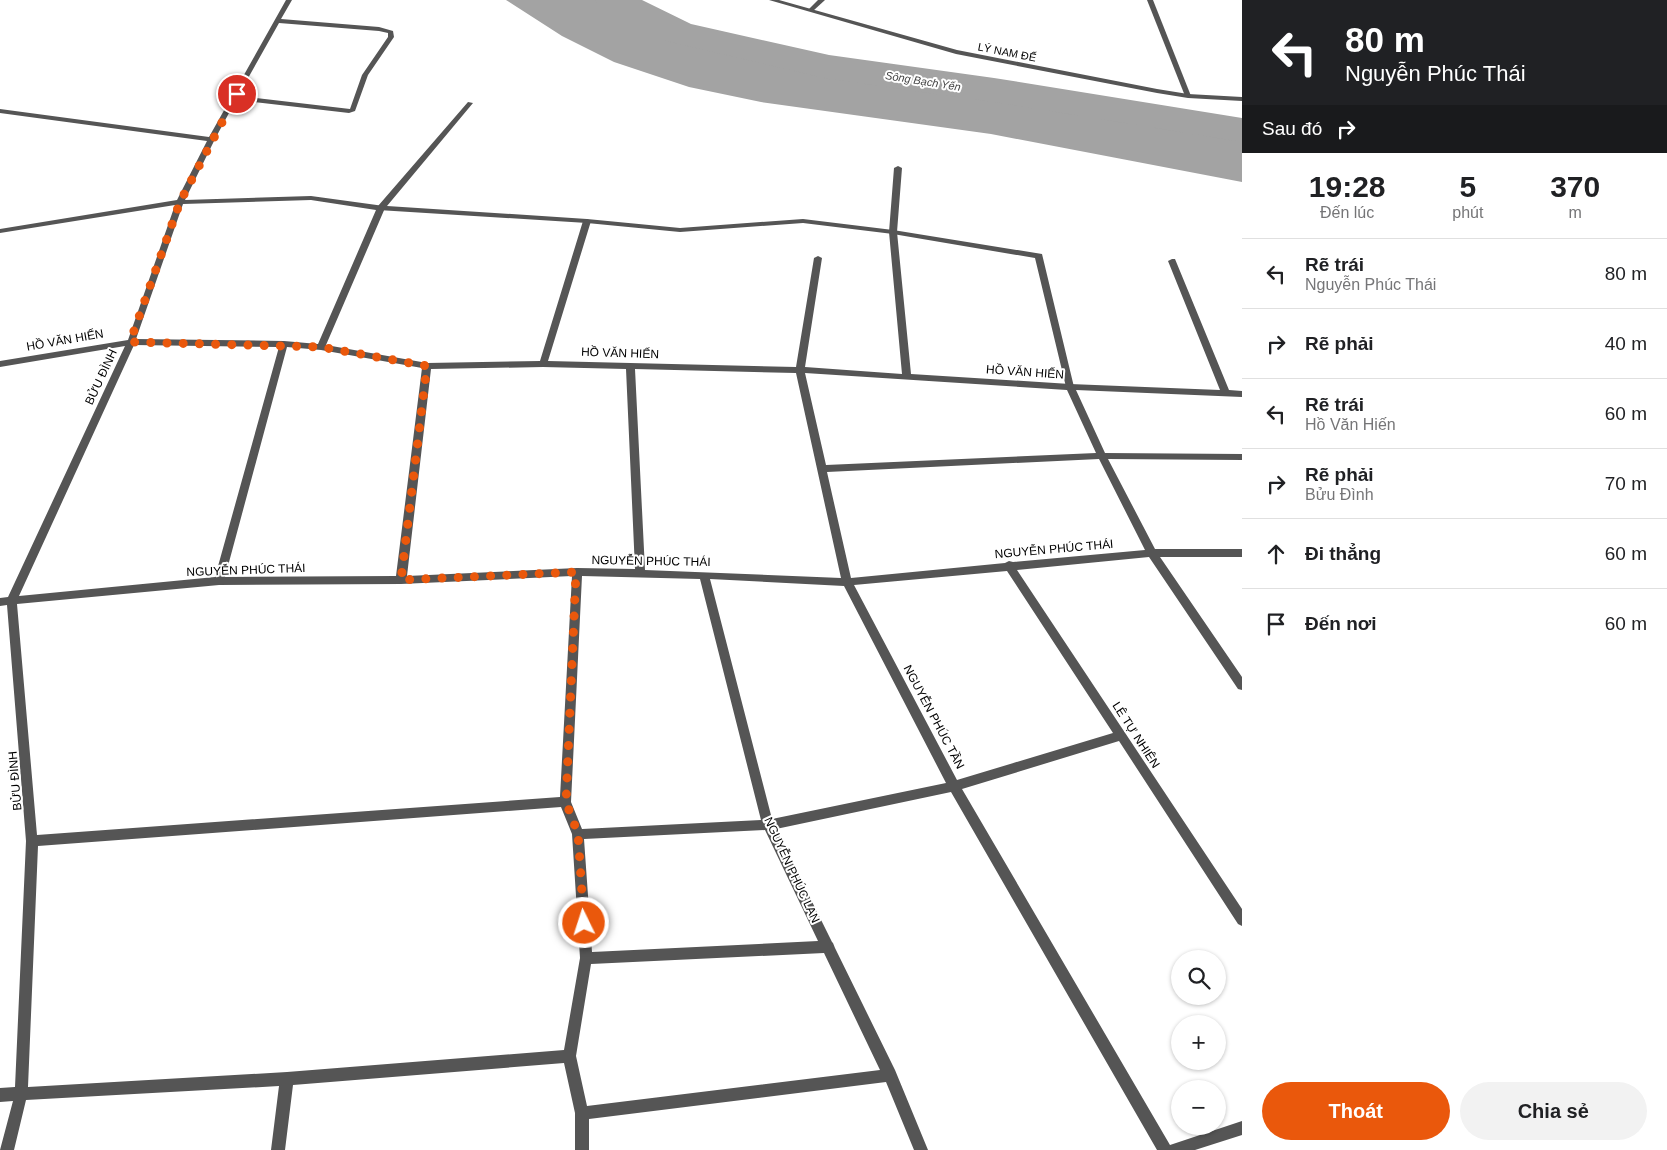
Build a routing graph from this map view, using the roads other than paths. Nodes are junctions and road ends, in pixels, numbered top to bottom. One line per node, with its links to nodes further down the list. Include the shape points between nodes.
1 (289, 0): 6 (street, BỬU ĐÌNH)
2 (772, 0): 5 (street, LÝ NAM ĐẾ)
3 (822, 0): 5 (street)
4 (1150, 0): 7 (street)
5 (811, 10): 7 (street, LÝ NAM ĐẾ, via 956,52)
6 (278, 21): 8 (street, BỬU ĐÌNH); 8 (street, via 379,29 390,32 391,37 365,75 353,110 349,112)
7 (1188, 96): 9 (street, LÝ NAM ĐẾ)
8 (234, 98): 12 (street, BỬU ĐÌNH)
9 (1242, 99)
10 (470, 103): 15 (street)
11 (0, 110): 12 (street)
12 (211, 139): 14 (street, BỬU ĐÌNH)
13 (898, 168): 18 (street)
14 (180, 202): 15 (street, via 311,198); 17 (street); 21 (street, BỬU ĐÌNH)
15 (382, 208): 16 (street); 23 (street)
16 (587, 221): 18 (street, via 680,230 803,221); 25 (street)
17 (0, 230)
18 (893, 232): 29 (street); 30 (street, via 1039,256)
19 (818, 258): 28 (street, NGUYỄN PHÚC TẦN)
20 (1172, 261): 31 (street)
21 (130, 342): 22 (street, HỒ VĂN HIẾN); 24 (street, HỒ VĂN HIẾN); 45 (street, BỬU ĐÌNH)
22 (284, 344): 23 (street, HỒ VĂN HIẾN); 43 (street)
23 (321, 347): 27 (street, HỒ VĂN HIẾN)
24 (0, 364)
25 (543, 364): 26 (street, HỒ VĂN HIẾN); 27 (street, HỒ VĂN HIẾN)
26 (630, 365): 28 (street, HỒ VĂN HIẾN); 40 (street)
27 (427, 366): 42 (street)
28 (800, 370): 29 (street, HỒ VĂN HIẾN); 35 (street, NGUYỄN PHÚC TẦN)
29 (907, 377): 30 (street, HỒ VĂN HIẾN)
30 (1070, 387): 31 (street, HỒ VĂN HIẾN); 33 (street)
31 (1226, 394): 32 (street, HỒ VĂN HIẾN)
32 (1242, 394)
33 (1102, 456): 34 (street); 35 (street); 36 (street)
34 (1242, 457)
35 (822, 469): 44 (street, NGUYỄN PHÚC TẦN)
36 (1152, 553): 37 (street, NGUYỄN PHÚC THÁI); 38 (street, NGUYỄN PHÚC THÁI); 47 (street)
37 (1242, 553)
38 (1009, 565): 44 (street, NGUYỄN PHÚC THÁI); 48 (street, LÊ TỰ NHIÊN)
39 (576, 572): 40 (street, NGUYỄN PHÚC THÁI); 42 (street, NGUYỄN PHÚC THÁI); 50 (street)
40 (640, 574): 41 (street, NGUYỄN PHÚC THÁI)
41 (704, 575): 44 (street, NGUYỄN PHÚC THÁI); 51 (street, NGUYỄN PHÚC LAN)
42 (401, 580): 43 (street, NGUYỄN PHÚC THÁI)
43 (219, 581): 45 (street, NGUYỄN PHÚC THÁI)
44 (846, 582): 49 (street, NGUYỄN PHÚC TẦN)
45 (12, 600): 46 (street, NGUYỄN PHÚC THÁI); 53 (street, BỬU ĐÌNH)
46 (0, 602)
47 (1242, 686)
48 (1120, 736): 49 (street); 54 (street, LÊ TỰ NHIÊN)
49 (954, 786): 51 (street); 68 (street, NGUYỄN PHÚC TẦN)
50 (566, 802): 52 (street); 53 (street)
51 (768, 824): 52 (street); 55 (street, NGUYỄN PHÚC LAN)
52 (578, 834): 56 (street)
53 (32, 841): 60 (street, BỬU ĐÌNH)
54 (1242, 920)
55 (829, 947): 56 (street); 58 (street, NGUYỄN PHÚC LAN)
56 (586, 958): 57 (street)
57 (569, 1056): 59 (street); 62 (street)
58 (890, 1075): 62 (street); 67 (street, NGUYỄN PHÚC LAN)
59 (288, 1079): 60 (street); 65 (street)
60 (21, 1094): 61 (street); 64 (street, BỬU ĐÌNH)
61 (0, 1095)
62 (582, 1114): 66 (street)
63 (1242, 1128): 69 (street)
64 (7, 1150)
65 (278, 1150)
66 (582, 1150)
67 (921, 1150)
68 (1165, 1150)
69 (1174, 1150)

